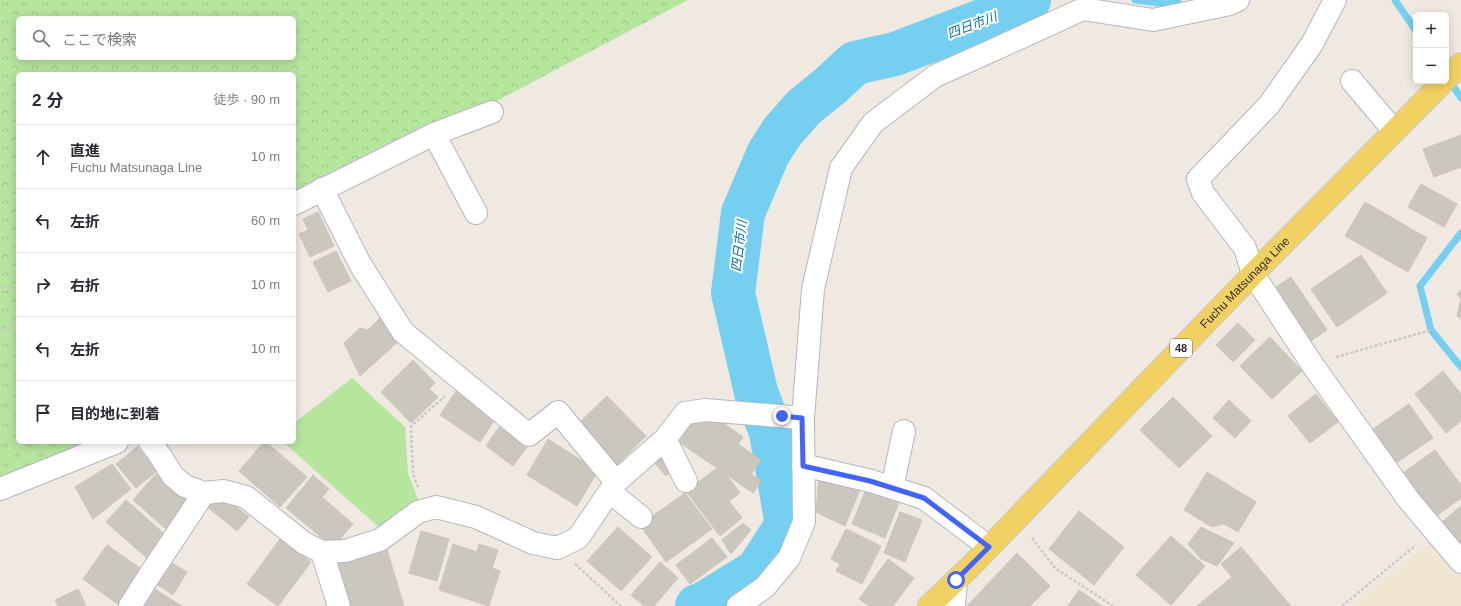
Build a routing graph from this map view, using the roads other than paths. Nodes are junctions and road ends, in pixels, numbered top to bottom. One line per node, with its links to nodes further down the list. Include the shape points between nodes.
1 (1238, 0): 12 (street, via 1230,4 1153,20 1083,9 935,76 873,123 841,168 813,289)
2 (1335, 0): 11 (street, via 1312,44 1269,105 1198,180 1203,193 1245,248)
3 (1352, 81): 6 (street)
4 (1440, 84): 6 (main road, Fuchu Matsunaga Line / 48)
5 (492, 112): 7 (street)
6 (1394, 131): 11 (main road, Fuchu Matsunaga Line / 48)
7 (434, 134): 8 (street); 10 (street)
8 (322, 189): 9 (street); 19 (street, via 360,264 403,332 529,435 558,412)
9 (296, 203)
10 (476, 213)
11 (1253, 274): 24 (main road, Fuchu Matsunaga Line / 48); 26 (street, via 1312,364 1408,499)
12 (792, 417): 14 (street, via 705,410 685,413); 17 (street)
13 (904, 431): 20 (street)
14 (665, 439): 18 (street); 19 (street)
15 (112, 444): 21 (street)
16 (152, 444): 22 (street, via 174,477 185,486)
17 (803, 466): 20 (street); 30 (street, via 804,522 789,558 765,587)
18 (686, 481)
19 (613, 487): 23 (street); 25 (street, via 578,538 557,548 533,542 476,517 436,507 418,512 380,540 345,551)
20 (892, 488): 24 (street, via 924,498)
21 (0, 489)
22 (204, 493): 25 (street, via 224,491 246,497 304,543); 28 (street)
23 (641, 517)
24 (989, 547): 27 (main road, Fuchu Matsunaga Line / 48)
25 (322, 552): 29 (street)
26 (1461, 562)
27 (956, 580): 31 (main road, Fuchu Matsunaga Line / 48); 32 (street)
28 (130, 606)
29 (339, 606)
30 (738, 606)
31 (929, 606)
32 (954, 606)

